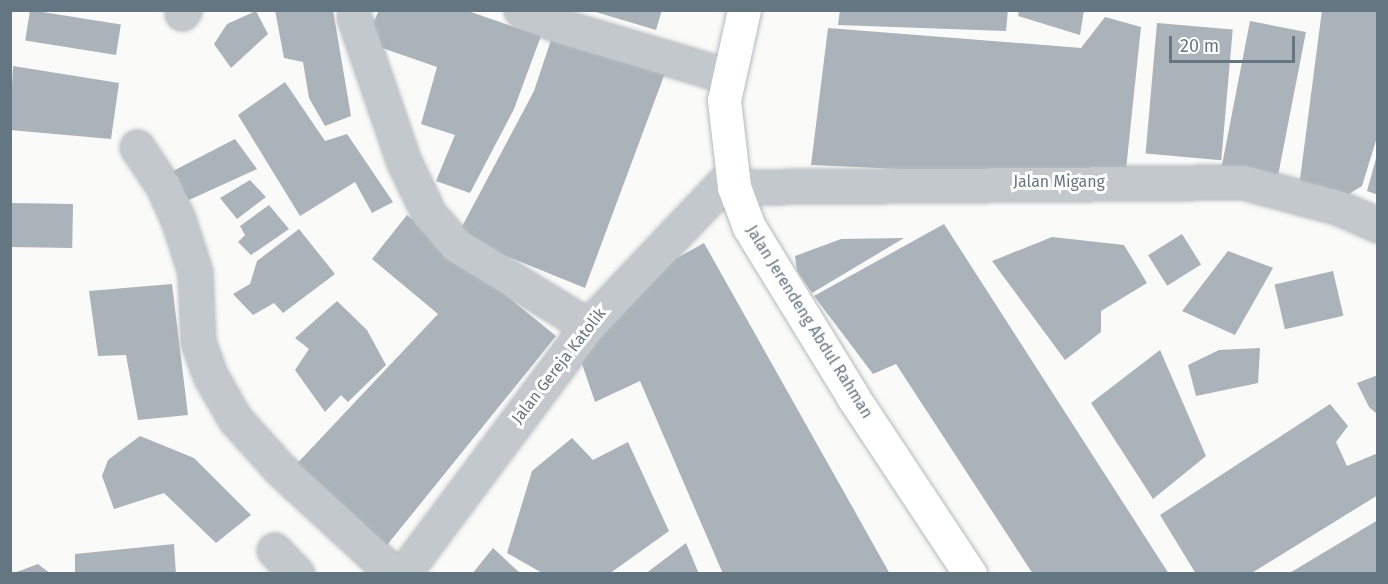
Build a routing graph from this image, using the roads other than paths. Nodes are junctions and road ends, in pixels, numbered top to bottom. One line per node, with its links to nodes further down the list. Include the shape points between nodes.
1 (521, 10): 4 (street)
2 (744, 10): 4 (highway, Jalan Jerendeng Abdul Rahman)
3 (354, 17): 8 (street, via 404,162 429,214 456,245)
4 (727, 76): 6 (highway, Jalan Jerendeng Abdul Rahman, via 725,119)
5 (137, 147): 11 (street, via 163,186 178,219 195,272 198,342 211,377 235,419 281,470)
6 (734, 180): 7 (street, Jalan Migang, via 1243,182 1337,207); 8 (street, Jalan Gereja Katolik); 13 (highway, Jalan Jerendeng Abdul Rahman, via 749,227 773,270)
7 (1377, 225)
8 (588, 326): 12 (street, Jalan Gereja Katolik)
9 (274, 550): 10 (street)
10 (297, 573)
11 (394, 573)
12 (403, 573)
13 (970, 573)

